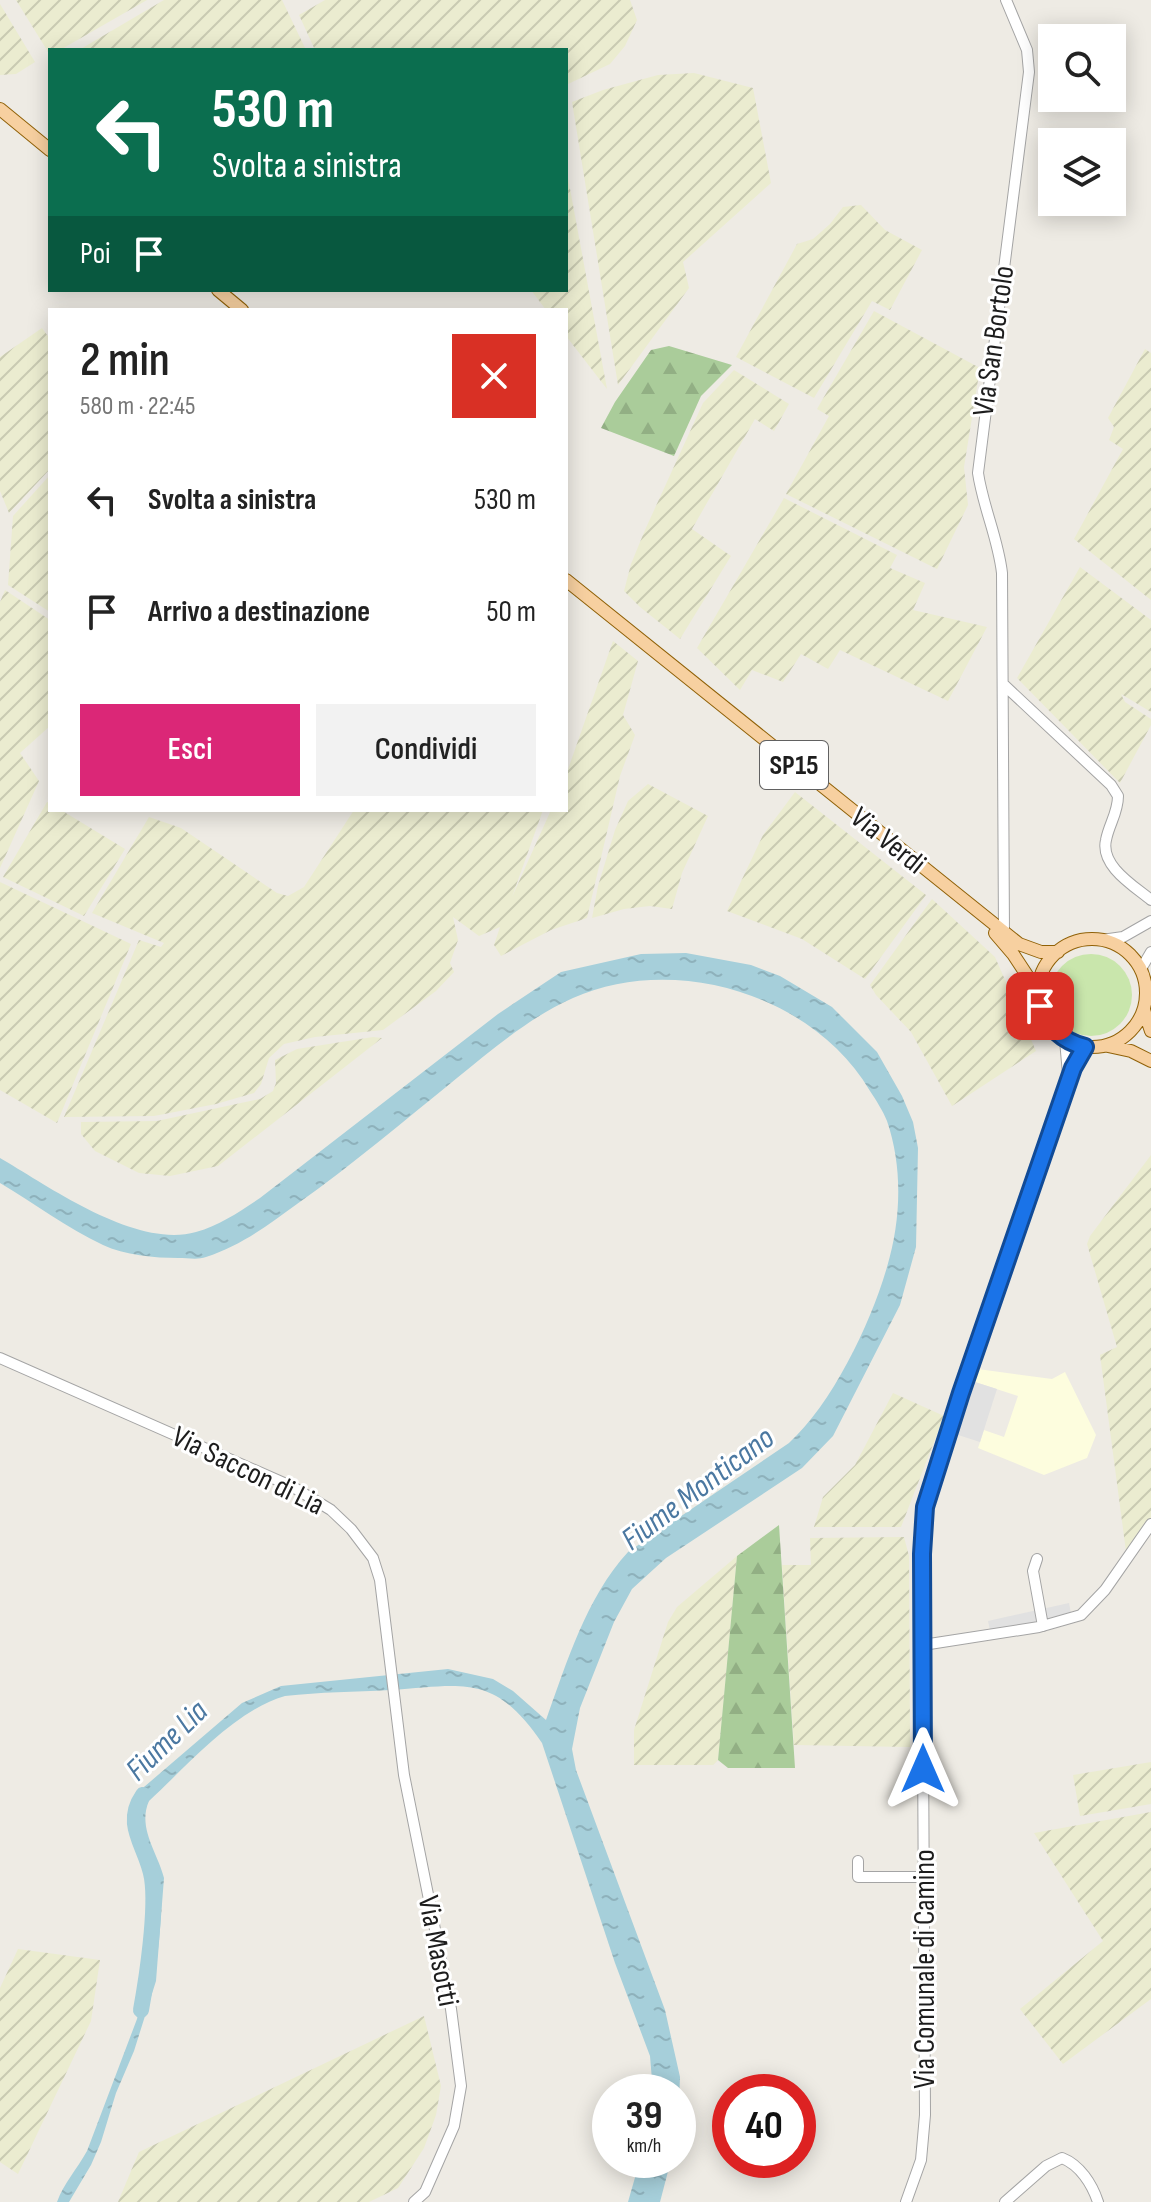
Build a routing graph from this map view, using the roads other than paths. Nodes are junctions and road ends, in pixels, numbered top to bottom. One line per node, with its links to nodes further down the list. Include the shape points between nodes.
1 (1006, 0): 7 (street, Via San Bortolo, via 1027,50 1029,72 978,473 1002,573)
2 (0, 109): 3 (main road)
3 (48, 148)
4 (220, 292): 5 (main road)
5 (240, 308)
6 (568, 582): 9 (main road, Via Verdi / SP15)
7 (1003, 684): 8 (street, via 1111,785 1118,796 1105,843 1107,855 1116,871); 11 (street, Via San Bortolo)
8 (1151, 900)
9 (974, 910): 11 (main road, SP15); 16 (main road, SP15, via 1013,954)
10 (1151, 921): 12 (street, via 1123,937)
11 (1004, 933): 13 (main road, SP15, via 1027,949)
12 (1102, 940): 13 (main road, SP15, via 1071,944); 15 (main road, via 1118,946)
13 (1058, 952): 16 (main road, via 1047,963)
14 (1151, 952): 15 (street)
15 (1141, 969): 17 (main road)
16 (1038, 993): 19 (main road, SP15, via 1045,1020)
17 (1144, 1010): 18 (main road); 20 (main road, via 1122,1039)
18 (1151, 1031)
19 (1065, 1040): 21 (main road); 23 (street, Via Comunale di Camino)
20 (1105, 1046): 21 (main road); 22 (main road)
21 (1085, 1047): 23 (street, Via Comunale di Camino)
22 (1151, 1061)
23 (1068, 1084): 28 (street, Via Comunale di Camino, via 928,1494 922,1554)
24 (0, 1358): 29 (street, Via Saccon di Lia, via 279,1479 331,1510 373,1558)
25 (1151, 1524): 27 (street, via 1081,1615)
26 (1037, 1559): 27 (street, via 1033,1571)
27 (1043, 1626): 28 (street)
28 (923, 1645): 31 (street, Via Comunale di Camino)
29 (394, 1689): 32 (street, Via Masotti, via 408,1801 451,2009 461,2086 454,2126 425,2192)
30 (858, 1861): 31 (street, via 858,1877)
31 (924, 1877): 33 (street, Via Comunale di Camino, via 924,2136)
32 (414, 2202)
33 (906, 2202)
34 (1005, 2202): 35 (street, via 1062,2158 1077,2168)
35 (1098, 2202)

